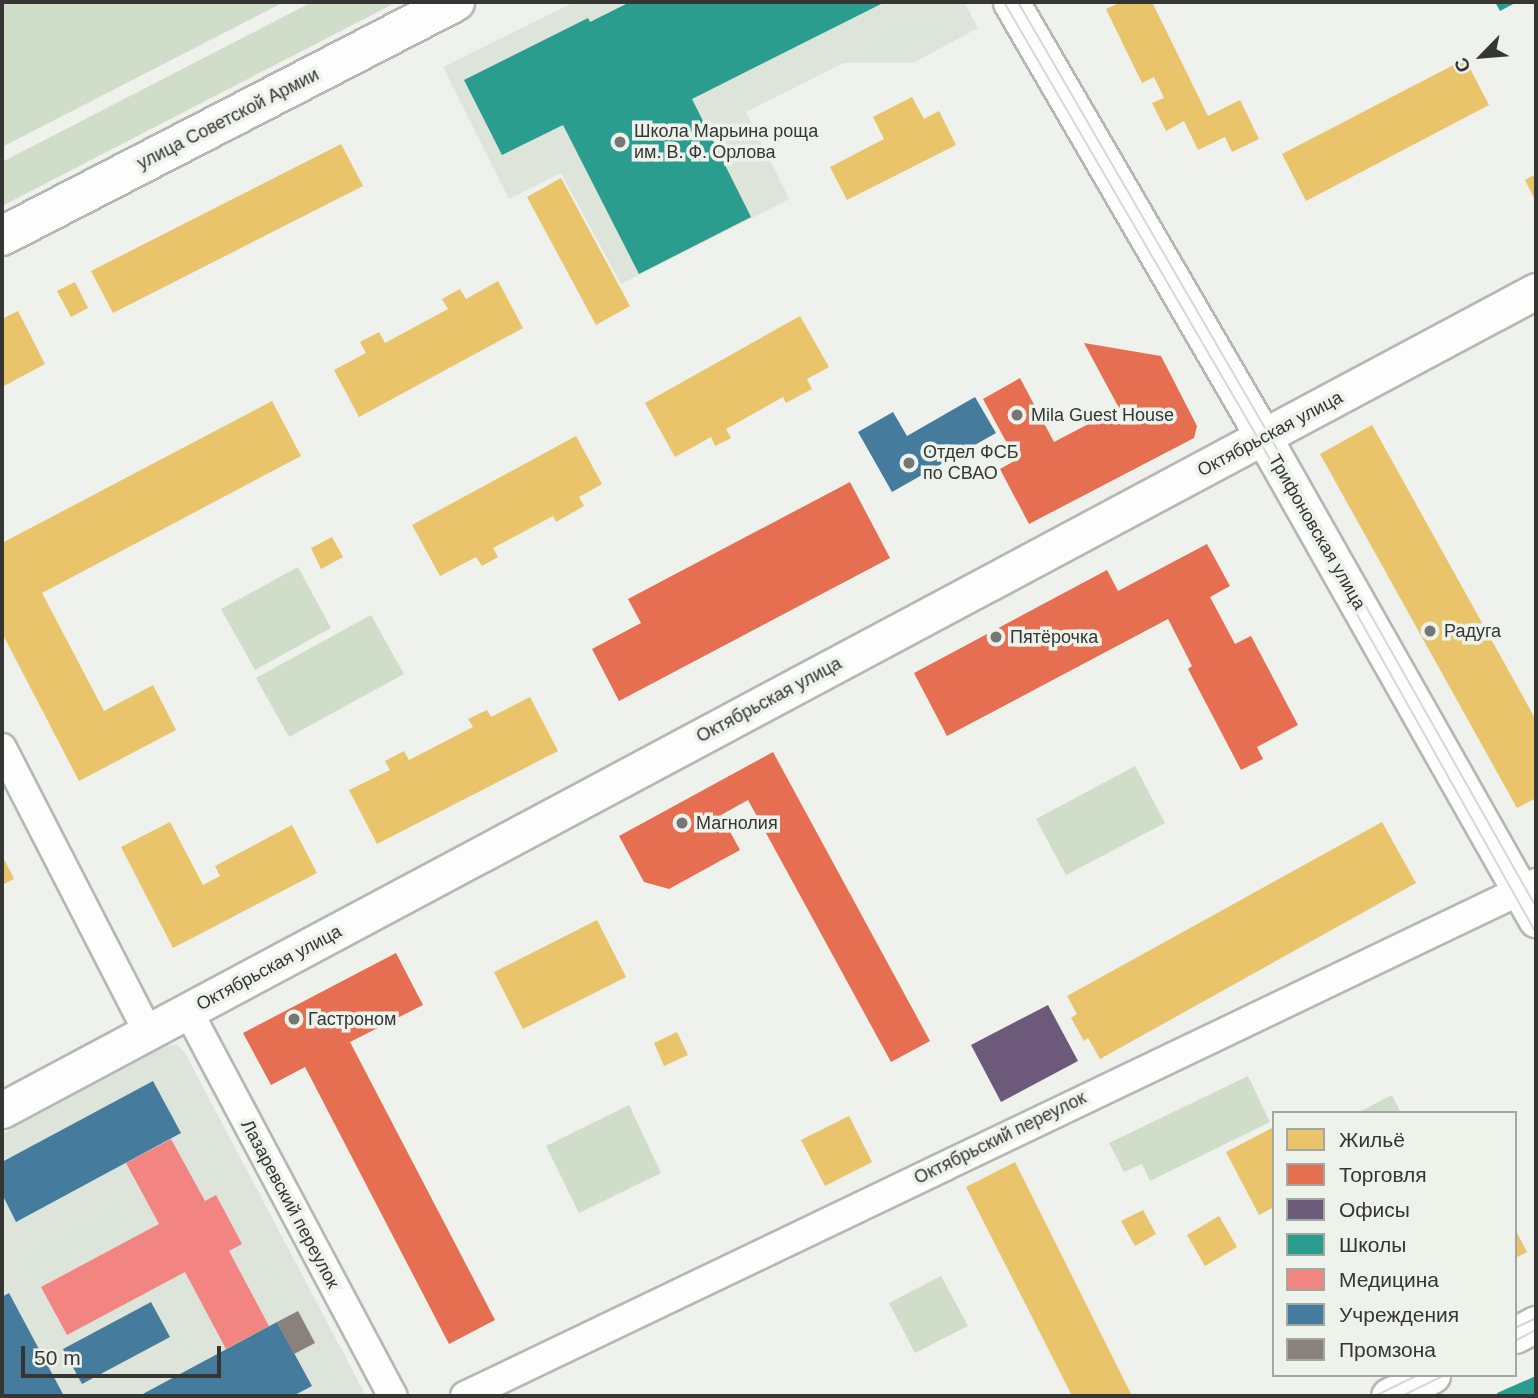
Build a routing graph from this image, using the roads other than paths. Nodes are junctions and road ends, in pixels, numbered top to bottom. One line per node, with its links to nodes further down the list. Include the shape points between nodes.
1 (455, 2): 3 (main road, улица Советской Армии)
2 (1011, 2): 5 (street, Трифоновская улица)
3 (2, 236)
4 (1536, 290): 5 (street, Октябрьская улица)
5 (1264, 438): 7 (street, Трифоновская улица); 8 (street, Октябрьская улица)
6 (2, 748): 9 (street)
7 (1531, 897): 15 (street, Октябрьский переулок)
8 (188, 1011): 9 (street, Октябрьская улица); 14 (street, Лазаревский переулок)
9 (148, 1032): 10 (street, Октябрьская улица)
10 (2, 1110)
11 (1536, 1324): 12 (street)
12 (1517, 1334)
13 (1428, 1377): 16 (street)
14 (393, 1396)
15 (465, 1396)
16 (1389, 1396)

